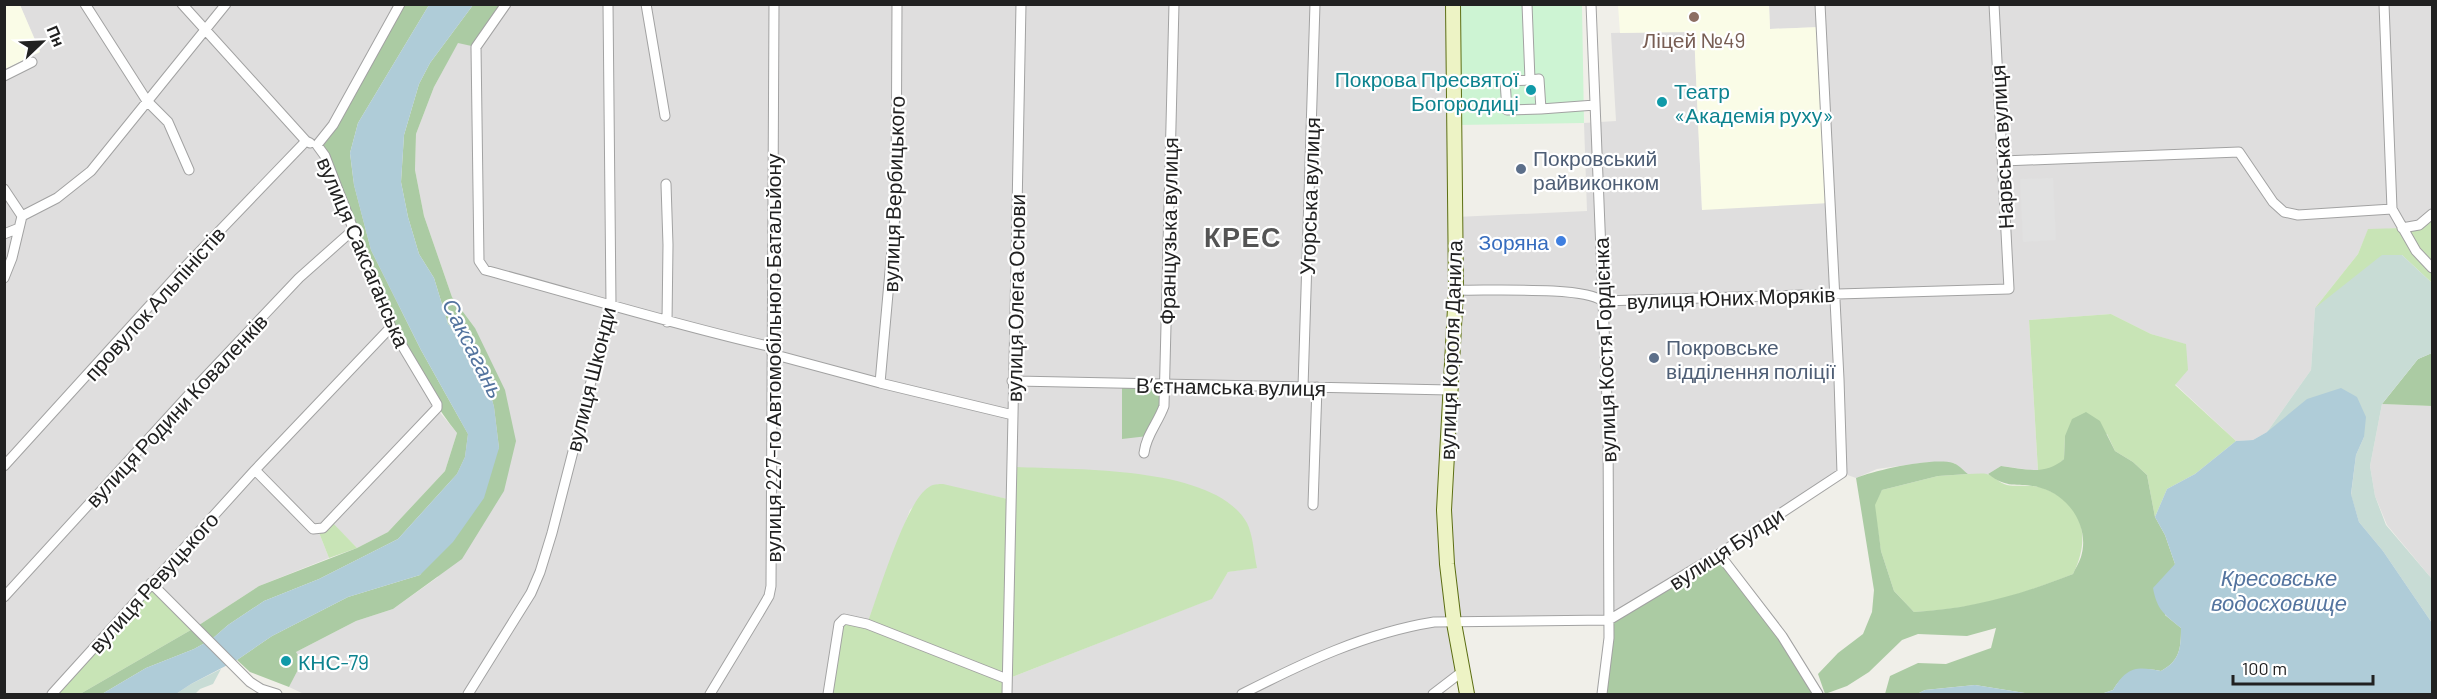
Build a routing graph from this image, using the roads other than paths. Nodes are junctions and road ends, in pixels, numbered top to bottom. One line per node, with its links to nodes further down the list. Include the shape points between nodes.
1 (85, 4): 23 (street)
2 (182, 4): 19 (street)
3 (226, 4): 19 (street)
4 (400, 4): 28 (street, вулиця Саксаганська, via 333,125)
5 (506, 4): 46 (street, вулиця Олега Основи, via 476,47 479,261 485,270)
6 (608, 4): 46 (street, вулиця Шконди)
7 (646, 4): 26 (street)
8 (774, 4): 49 (street, вулиця 227-го Автомобільного Батальйону)
9 (897, 4): 51 (street, вулиця Вербицького, via 896,204)
10 (1021, 4): 50 (street, вулиця Олега Основи)
11 (1174, 4): 52 (street, Французька вулиця)
12 (1315, 4): 53 (street, Угорська вулиця)
13 (1453, 4): 43 (main road, вулиця Короля Данила)
14 (1527, 4): 22 (street)
15 (1591, 4): 24 (street, вулиця Костя Гордієнка)
16 (1820, 4): 44 (street)
17 (1994, 4): 29 (street, Нарвська вулиця)
18 (2384, 4): 33 (street)
19 (205, 29): 23 (street); 27 (street)
20 (32, 62): 21 (street)
21 (4, 76)
22 (1530, 80): 25 (street, via 1539,79); 25 (street, via 1505,81 1507,110)
23 (147, 101): 30 (street, via 168,122); 35 (street, via 91,171 57,198)
24 (1595, 105): 25 (street); 45 (street, вулиця Костя Гордієнка)
25 (1541, 109)
26 (664, 116)
27 (306, 141): 28 (street); 58 (street, провулок Альпіністів, via 182,270)
28 (317, 145): 38 (street, вулиця Саксаганська, via 325,156)
29 (2003, 161): 33 (street, via 2240,152 2284,212 2298,215); 42 (street, Нарвська вулиця)
30 (189, 170)
31 (666, 184): 47 (street)
32 (4, 189): 35 (street)
33 (2392, 209): 37 (street)
34 (2433, 214): 37 (street, via 2419,225)
35 (22, 216): 36 (street)
36 (19, 228): 39 (street); 41 (street)
37 (2402, 228): 40 (street, via 2416,251)
38 (353, 230): 48 (street, вулиця Саксаганська); 63 (street, вулиця Родини Коваленків, via 219,362)
39 (4, 234)
40 (2433, 268)
41 (4, 278)
42 (2009, 289): 44 (street, вулиця Юних Моряків)
43 (1456, 290): 45 (street, вулиця Юних Моряків, via 1576,293 1597,296); 55 (main road, вулиця Короля Данила)
44 (1835, 294): 45 (street, вулиця Юних Моряків); 61 (street, вулиця Булди, via 1842,473)
45 (1602, 301): 64 (street, вулиця Костя Гордієнка, via 1608,425)
46 (611, 304): 47 (street, вулиця Олега Основи); 70 (street, вулиця Шконди, via 547,553 531,593)
47 (667, 322): 49 (street, вулиця Олега Основи)
48 (392, 327): 59 (street, вулиця Ревуцького); 59 (street, вулиця Саксаганська, via 437,408 330,520 314,529)
49 (772, 351): 51 (street, вулиця Олега Основи); 71 (street, вулиця 227-го Автомобільного Батальйону, via 771,586 769,596)
50 (1012, 381): 52 (street, Вʼєтнамська вулиця); 56 (street, вулиця Олега Основи)
51 (880, 384): 56 (street, вулиця Олега Основи)
52 (1165, 384): 53 (street, Вʼєтнамська вулиця); 57 (street, Французька вулиця, via 1164,405)
53 (1303, 387): 54 (street, Вʼєтнамська вулиця)
54 (1317, 387): 55 (street, Вʼєтнамська вулиця); 60 (street)
55 (1450, 390): 65 (main road, вулиця Короля Данила, via 1444,510)
56 (1013, 414): 67 (street)
57 (1144, 453)
58 (4, 466)
59 (255, 470): 62 (street, вулиця Ревуцького)
60 (1313, 505)
61 (1719, 554): 64 (street, вулиця Булди); 78 (street, via 1782,636)
62 (151, 583): 68 (street, вулиця Ревуцького); 69 (street, via 261,689)
63 (4, 597)
64 (1609, 620): 65 (street); 77 (street, вулиця Костя Гордієнка)
65 (1454, 622): 66 (main road, вулиця Короля Данила); 74 (street, via 1417,624 1342,646)
66 (1463, 670): 75 (street); 76 (main road, вулиця Короля Данила)
67 (1007, 679): 72 (street, via 867,624 844,619 839,624); 73 (street)
68 (51, 694)
69 (277, 694)
70 (468, 694)
71 (710, 694)
72 (828, 694)
73 (1007, 694)
74 (1242, 694)
75 (1433, 694)
76 (1467, 694)
77 (1602, 694)
78 (1818, 694)

